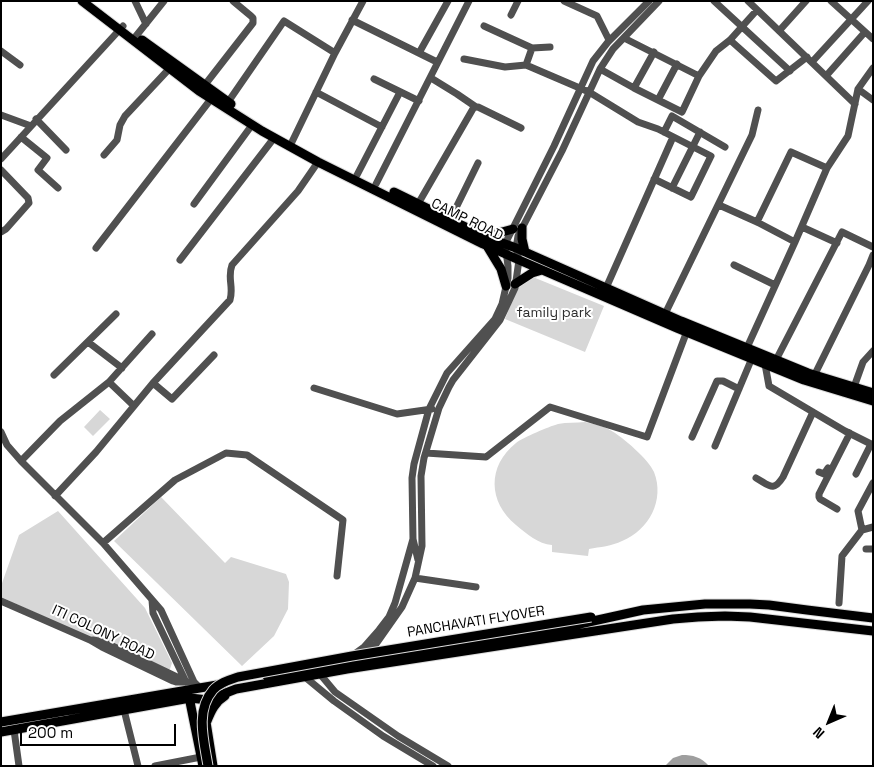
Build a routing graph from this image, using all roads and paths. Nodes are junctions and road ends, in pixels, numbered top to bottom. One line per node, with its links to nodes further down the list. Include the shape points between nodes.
1 (82, 1): 25 (main road, CAMP ROAD)
2 (90, 1): 25 (main road, CAMP ROAD)
3 (135, 1): 22 (street)
4 (164, 1): 22 (street)
5 (233, 1): 53 (street, via 251,16 253,23)
6 (363, 1): 21 (street)
7 (448, 1): 38 (street)
8 (469, 1): 41 (street)
9 (518, 1): 19 (street)
10 (564, 1): 31 (street, via 597,16)
11 (649, 1): 31 (street)
12 (659, 1): 29 (street)
13 (714, 1): 24 (street)
14 (748, 1): 18 (street)
15 (806, 1): 26 (street)
16 (831, 1): 20 (street)
17 (868, 1): 20 (street)
18 (757, 10): 24 (street); 26 (street)
19 (511, 15)
20 (852, 19): 27 (street); 40 (street)
21 (352, 20): 37 (street); 38 (street)
22 (146, 24): 28 (street)
23 (484, 26): 34 (street)
24 (742, 26): 32 (street); 48 (street)
25 (121, 28): 28 (main road, CAMP ROAD); 46 (main road, CAMP ROAD); 69 (street)
26 (780, 31): 40 (street)
27 (865, 32): 30 (street); 50 (street)
28 (136, 36): 53 (main road, CAMP ROAD)
29 (624, 38): 36 (street); 47 (street)
30 (873, 39)
31 (609, 40): 54 (street)
32 (730, 40): 48 (street, via 776,81); 49 (street, via 718,49)
33 (550, 47): 34 (street)
34 (532, 48): 44 (street)
35 (1, 50): 43 (street)
36 (654, 52): 42 (street); 55 (street)
37 (335, 53): 57 (street); 64 (street, via 284,21)
38 (419, 54): 41 (street)
39 (464, 59): 44 (street, via 505,67)
40 (810, 60): 48 (street); 50 (street)
41 (437, 62): 51 (street)
42 (677, 64): 49 (street); 62 (street)
43 (20, 65)
44 (526, 66): 54 (street)
45 (873, 68): 56 (street)
46 (169, 69): 60 (main road, CAMP ROAD); 83 (street, via 125,116 117,140)
47 (600, 69): 55 (street); 59 (street)
48 (790, 70)
49 (699, 76): 62 (street, via 682,112)
50 (826, 76): 65 (street)
51 (430, 78): 61 (street); 66 (street)
52 (374, 79): 58 (street)
53 (204, 86): 64 (main road, CAMP ROAD)
54 (580, 88): 59 (street); 100 (street)
55 (634, 88): 62 (street)
56 (858, 89): 63 (street); 65 (street)
57 (316, 92): 72 (street); 79 (street)
58 (400, 92): 61 (street); 72 (street)
59 (589, 92): 74 (street, via 638,122); 100 (street, via 562,151)
60 (211, 99): 64 (main road, CAMP ROAD); 108 (street)
61 (419, 100): 91 (street)
62 (658, 100)
63 (873, 100)
64 (226, 104): 70 (main road, CAMP ROAD); 79 (main road, CAMP ROAD)
65 (855, 104): 87 (street, via 847,139)
66 (476, 107): 73 (street); 95 (street, via 472,108)
67 (758, 110): 96 (street, via 752,135)
68 (1, 115): 71 (street)
69 (36, 119): 71 (street); 82 (street)
70 (252, 125): 78 (main road, CAMP ROAD); 94 (street)
71 (31, 126): 76 (street)
72 (382, 127): 89 (street)
73 (521, 128)
74 (664, 132): 75 (street, via 672,116); 77 (street)
75 (700, 132): 80 (street); 81 (street)
76 (21, 137): 84 (street); 92 (street, via 47,158 38,170)
77 (673, 137): 80 (street); 90 (street)
78 (274, 138): 79 (main road, CAMP ROAD); 112 (street)
79 (291, 144): 85 (main road, CAMP ROAD); 89 (main road, CAMP ROAD)
80 (692, 147): 93 (street); 93 (street, via 711,156 691,197)
81 (725, 147)
82 (66, 150)
83 (104, 155)
84 (1, 159)
85 (318, 162): 106 (main road, CAMP ROAD); 134 (street, via 298,190 232,265 229,272 230,300)
86 (478, 163): 97 (street)
87 (827, 168): 98 (street, via 791,152); 99 (street)
88 (1, 170): 101 (street, via 29,203)
89 (357, 174): 91 (main road, CAMP ROAD)
90 (654, 179): 93 (street); 119 (street)
91 (376, 184): 95 (main road, CAMP ROAD)
92 (58, 188)
93 (672, 188)
94 (194, 204)
95 (418, 204): 97 (main road, CAMP ROAD)
96 (719, 205): 98 (street); 121 (street)
97 (450, 220): 102 (main road, CAMP ROAD)
98 (757, 222): 103 (street)
99 (802, 226): 103 (street); 104 (street)
100 (517, 228): 102 (main road); 105 (street); 109 (main road, via 522,239)
101 (1, 232)
102 (481, 235): 105 (main road, CAMP ROAD)
103 (795, 242): 118 (street)
104 (837, 243): 107 (street, via 842,232); 128 (street)
105 (505, 244): 109 (main road, CAMP ROAD); 110 (street)
106 (487, 245): 110 (main road, CAMP ROAD); 117 (main road)
107 (873, 247)
108 (96, 248)
109 (521, 250): 113 (street); 119 (main road, CAMP ROAD)
110 (507, 254): 113 (main road, CAMP ROAD); 117 (street)
111 (873, 255): 115 (street)
112 (180, 260)
113 (519, 260): 116 (main road, CAMP ROAD); 117 (street)
114 (734, 265): 118 (street)
115 (871, 266): 132 (street)
116 (542, 270): 117 (main road); 122 (main road, CAMP ROAD)
117 (511, 285): 141 (street, via 515,288 500,320 453,380); 142 (street, via 495,319 447,373)
118 (776, 285): 126 (street)
119 (606, 288): 121 (main road, CAMP ROAD)
120 (116, 314): 124 (street)
121 (665, 314): 126 (main road, CAMP ROAD)
122 (687, 332): 126 (main road, CAMP ROAD); 149 (street, via 647,436 550,407 486,457)
123 (152, 334): 130 (street)
124 (88, 342): 130 (street); 131 (street)
125 (873, 351): 135 (street, via 863,362)
126 (747, 353): 128 (main road, CAMP ROAD); 129 (main road, CAMP ROAD); 137 (street)
127 (214, 355): 134 (street, via 172,399)
128 (776, 360): 132 (main road, CAMP ROAD)
129 (766, 364): 132 (main road, CAMP ROAD); 143 (street, via 769,386)
130 (122, 368): 133 (street)
131 (54, 375)
132 (813, 378): 135 (main road, CAMP ROAD); 139 (main road, CAMP ROAD)
133 (109, 382): 140 (street); 150 (street, via 60,421)
134 (153, 383): 140 (street)
135 (854, 387): 138 (main road, CAMP ROAD)
136 (314, 388): 142 (street, via 397,414)
137 (739, 389): 146 (street, via 723,380 716,381); 148 (street)
138 (873, 393)
139 (873, 401)
140 (134, 406): 155 (street)
141 (440, 408): 142 (street); 149 (street)
142 (429, 409): 159 (street, via 413,469)
143 (813, 412): 145 (street); 153 (street, via 778,485 770,486)
144 (1, 432): 150 (street)
145 (847, 432): 147 (street); 151 (street, via 826,473); 156 (street, via 819,494 820,499)
146 (692, 437)
147 (872, 445): 152 (street)
148 (715, 446)
149 (426, 453): 161 (street, via 421,476 422,542)
150 (21, 461): 155 (street)
151 (819, 472)
152 (856, 474)
153 (756, 478)
154 (873, 483): 158 (street, via 858,511)
155 (55, 496): 160 (street)
156 (837, 509)
157 (873, 527): 158 (street)
158 (862, 530): 166 (street, via 842,556)
159 (413, 539): 161 (street); 170 (street, PANCHAVATI FLYOVER, via 396,603 379,630)
160 (102, 543): 162 (street, via 176,480 226,453 247,455 343,520); 174 (street, via 161,610)
161 (418, 560): 163 (street)
162 (338, 576)
163 (415, 578): 164 (street); 170 (street, via 402,607 376,644)
164 (476, 587)
165 (1, 601): 174 (street, ITI COLONY ROAD)
166 (839, 603)
167 (604, 618): 168 (main road, via 643,610 705,604 769,605); 170 (main road); 170 (main road, PANCHAVATI FLYOVER, bridge, via 591,617)
168 (873, 618)
169 (873, 631): 171 (main road, via 698,616)
170 (355, 658): 171 (street); 172 (main road); 187 (main road, PANCHAVATI FLYOVER, bridge, via 238,677 214,689 202,712)
171 (348, 669): 172 (main road)
172 (318, 671): 173 (main road); 183 (street, via 335,692)
173 (303, 674): 174 (main road); 175 (main road); 183 (street, via 383,736)
174 (191, 687): 176 (main road); 176 (main road); 177 (main road); 182 (main road)
175 (236, 689): 176 (main road); 179 (main road, via 212,708)
176 (208, 700): 179 (main road)
177 (117, 708): 178 (main road); 180 (main road); 185 (street)
178 (1, 722)
179 (206, 722): 188 (main road)
180 (14, 730): 181 (main road); 184 (street)
181 (1, 732)
182 (202, 761): 186 (street)
183 (431, 762): 189 (street)
184 (20, 766)
185 (138, 766)
186 (155, 766)
187 (208, 766)
188 (213, 766)
189 (448, 766)

